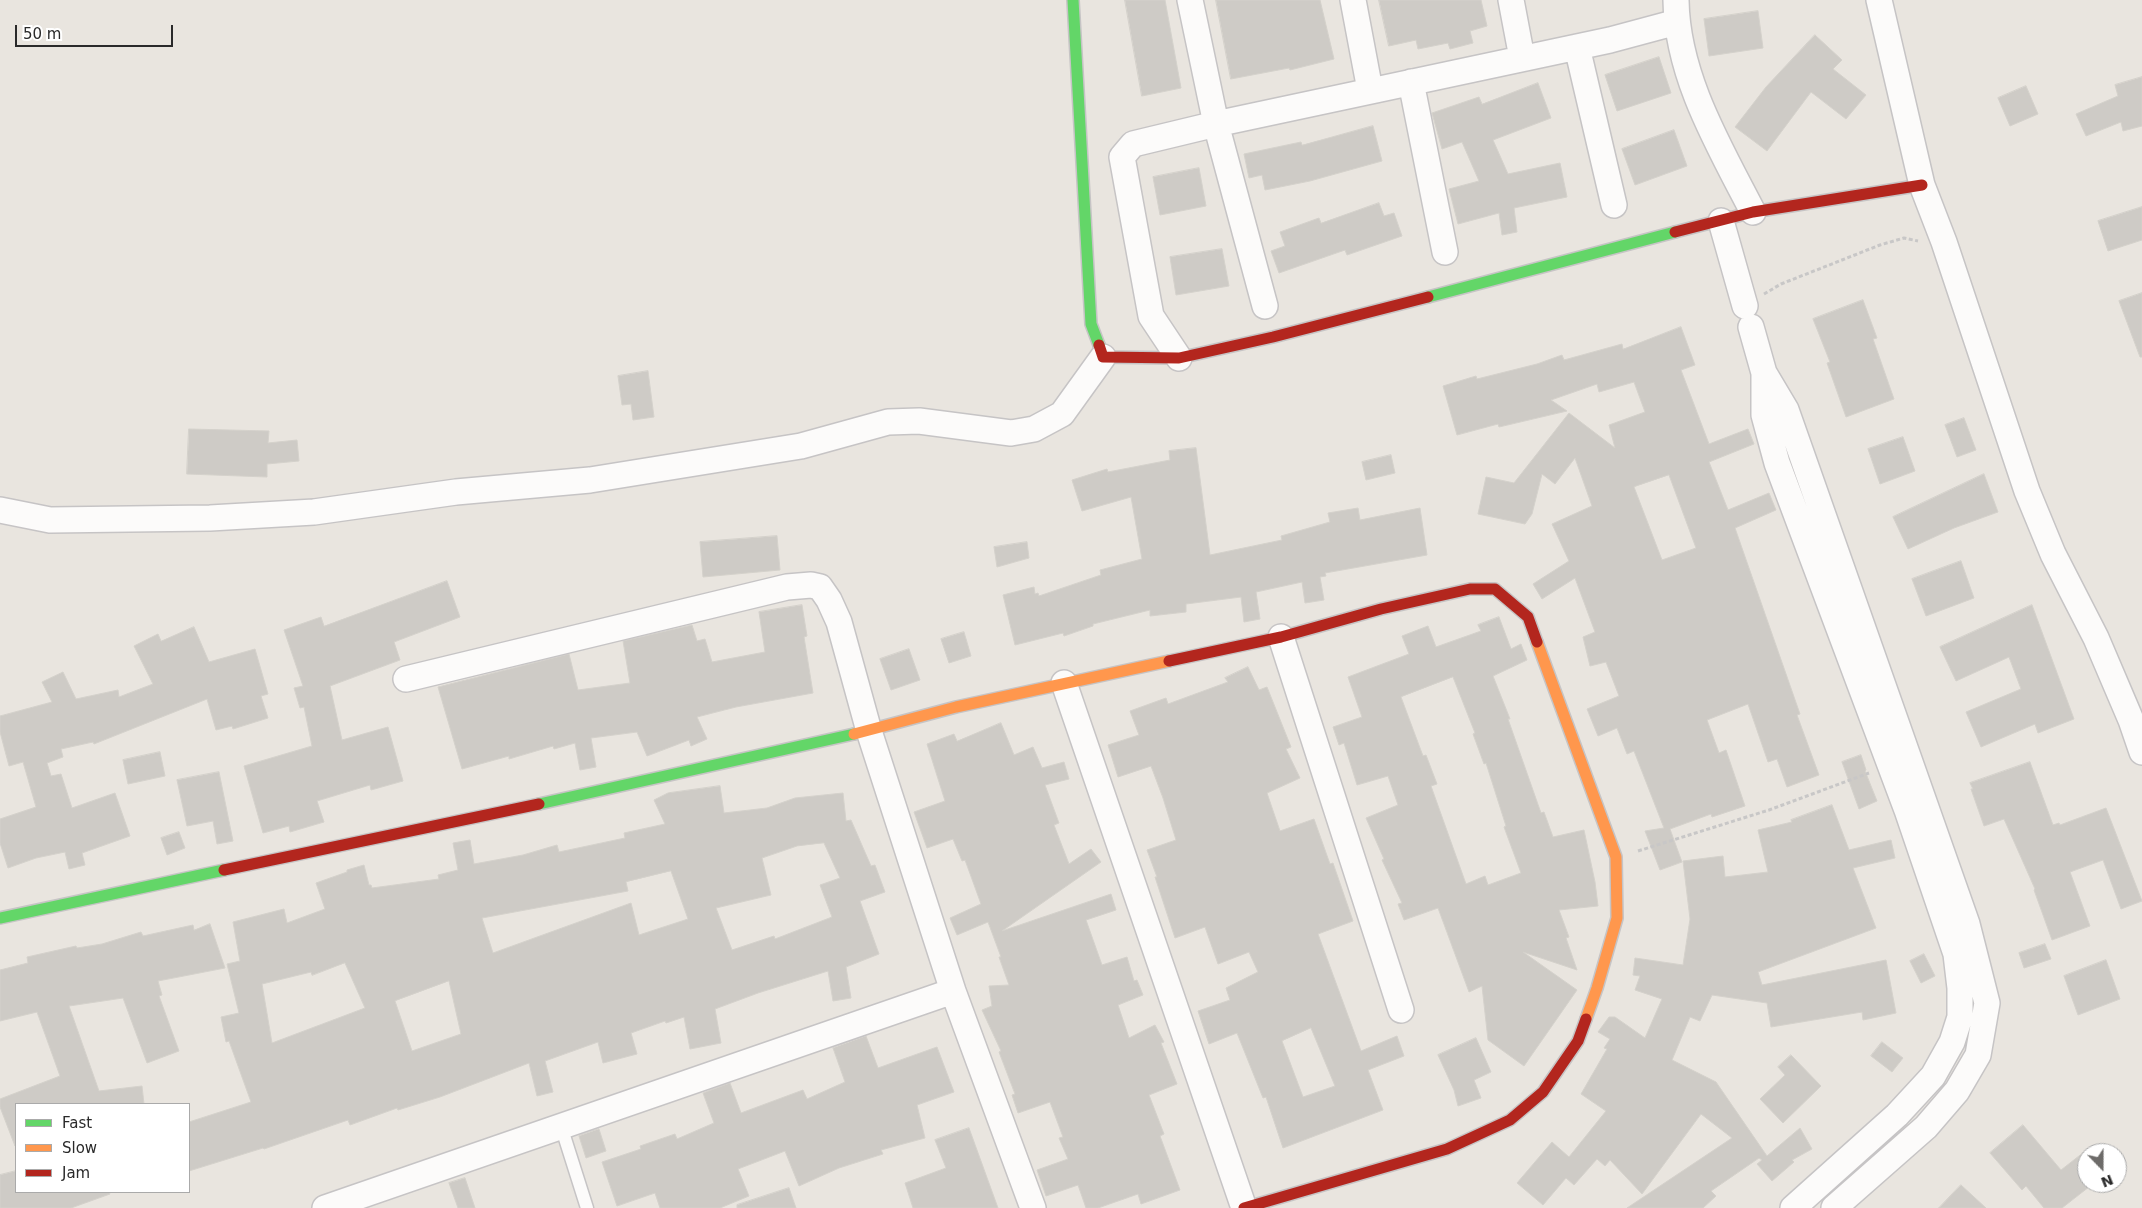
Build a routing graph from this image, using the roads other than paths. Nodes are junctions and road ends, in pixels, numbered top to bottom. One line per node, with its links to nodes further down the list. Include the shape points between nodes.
1 (1073, 0): 18 (street, via 1091,324)
2 (1190, 0): 11 (street)
3 (1353, 0): 10 (street)
4 (1511, 0): 8 (street)
5 (1879, 0): 12 (street)
6 (1677, 11): 7 (street, via 1610,40); 14 (street, via 1691,80 1711,131)
7 (1577, 47): 8 (street); 13 (street)
8 (1522, 58): 9 (street)
9 (1411, 82): 10 (street); 16 (street)
10 (1370, 90): 11 (street)
11 (1216, 124): 17 (street); 19 (street, via 1133,144 1122,157 1151,316)
12 (1922, 186): 14 (street); 25 (street, via 1944,242 2027,491 2053,554 2096,638)
13 (1614, 205)
14 (1753, 212): 15 (street)
15 (1721, 221): 19 (street, via 1273,337); 26 (street, via 1764,374 1786,410)
16 (1445, 252)
17 (1265, 306)
18 (1103, 357): 19 (street); 20 (street, via 1062,414 1034,430 1011,433 919,421 888,422 801,446 590,480 456,492 314,512 210,518 50,520)
19 (1179, 358)
20 (0, 510)
21 (1281, 637): 23 (street); 29 (street); 34 (street, via 1381,609 1470,589 1495,589 1528,618 1616,857 1618,918 1578,1041 1543,1092 1510,1120 1447,1149)
22 (406, 680): 24 (street, via 787,586 811,585 820,587 839,622)
23 (1064, 683): 24 (street, via 956,707); 34 (street)
24 (869, 731): 27 (street); 28 (street)
25 (2142, 752)
26 (1899, 761): 35 (street, via 1956,954 1960,1017 1952,1042 1933,1076 1897,1115); 36 (street, via 1967,924 1987,1003 1978,1055 1957,1091 1926,1127)
27 (0, 918)
28 (953, 991): 30 (street); 33 (street)
29 (1401, 1010)
30 (561, 1126): 31 (street); 32 (lane)
31 (325, 1208)
32 (587, 1208)
33 (1033, 1208)
34 (1244, 1208)
35 (1793, 1208)
36 (1834, 1208)

